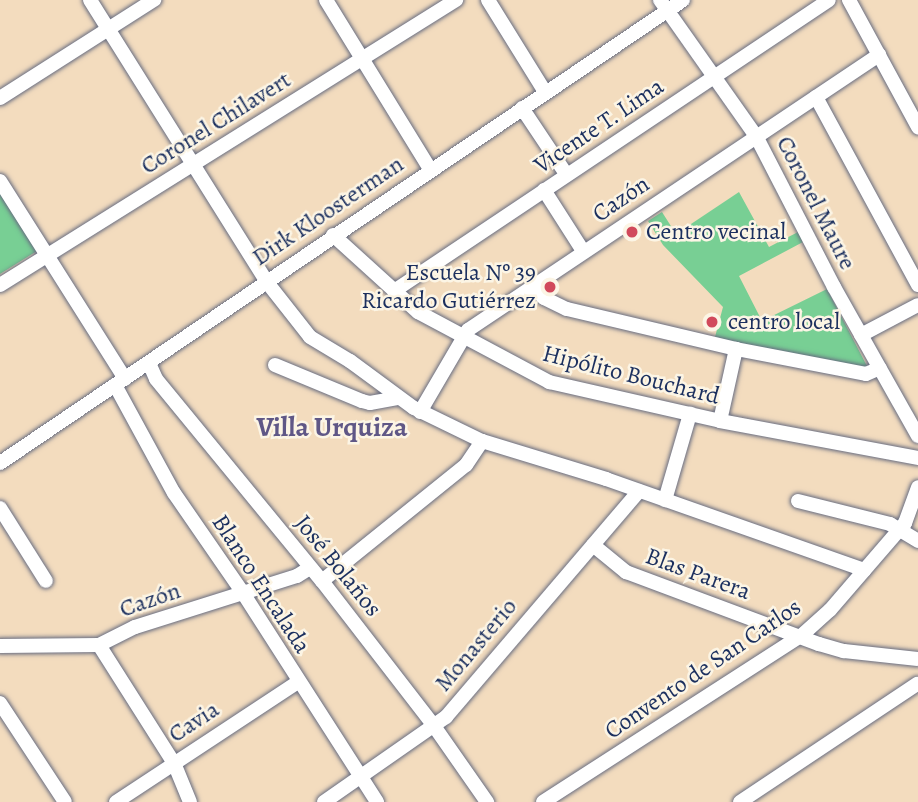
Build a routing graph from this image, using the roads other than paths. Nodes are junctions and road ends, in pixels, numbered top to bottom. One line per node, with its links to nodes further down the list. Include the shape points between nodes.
1 (90, 0): 10 (street)
2 (154, 0): 10 (street)
3 (326, 0): 12 (street)
4 (456, 0): 12 (street, Coronel Chilavert)
5 (488, 0): 14 (street)
6 (683, 0): 9 (street, Dirk Kloosterman)
7 (829, 0): 13 (street, Vicente T. Lima)
8 (849, 0): 11 (street)
9 (664, 5): 13 (street, Coronel Maure); 14 (street, Dirk Kloosterman)
10 (108, 28): 16 (street); 20 (street)
11 (879, 55): 15 (street, Cazón); 18 (street)
12 (362, 58): 20 (street, Coronel Chilavert); 21 (street)
13 (715, 76): 19 (street, Coronel Maure); 22 (street, Vicente T. Lima)
14 (545, 92): 17 (street, Dirk Kloosterman)
15 (816, 97): 19 (street, Cazón); 30 (street)
16 (0, 98)
17 (522, 108): 21 (street, Dirk Kloosterman); 22 (street)
18 (918, 127)
19 (756, 136): 26 (street, Cazón); 34 (street, Coronel Maure)
20 (193, 164): 27 (street, Coronel Chilavert); 28 (street)
21 (430, 169): 25 (street, Dirk Kloosterman)
22 (566, 174): 24 (street, Vicente T. Lima)
23 (0, 181): 27 (street, Blanco Encalada)
24 (544, 190): 26 (street); 32 (street, Vicente T. Lima)
25 (333, 235): 28 (street, Dirk Kloosterman); 32 (street, Hipólito Bouchard)
26 (583, 251): 31 (street, Cazón)
27 (47, 257): 29 (street, Coronel Chilavert); 40 (street, Blanco Encalada)
28 (266, 281): 37 (street, Dirk Kloosterman); 41 (street, via 310,337)
29 (0, 285)
30 (918, 285)
31 (533, 288): 35 (street, Cazón); 36 (street, via 567,309)
32 (394, 291): 35 (street, Hipólito Bouchard, via 418,312)
33 (918, 305): 34 (street)
34 (861, 335): 39 (street, Coronel Maure)
35 (462, 336): 42 (street, Cazón); 43 (street, Hipólito Bouchard, via 549,382)
36 (736, 349): 39 (street, via 866,374); 44 (street)
37 (149, 363): 40 (street, Dirk Kloosterman); 57 (street, José Bolaños, via 156,379)
38 (275, 365): 41 (street, via 362,401)
39 (880, 368): 45 (street, Coronel Maure)
40 (120, 382): 48 (street, Dirk Kloosterman); 61 (street, Blanco Encalada, via 174,493)
41 (399, 398): 42 (street)
42 (420, 412): 46 (street)
43 (690, 414): 44 (street, Hipólito Bouchard); 51 (street)
44 (720, 421): 47 (street, Hipólito Bouchard)
45 (918, 436)
46 (482, 441): 50 (street); 60 (street, via 466,465)
47 (918, 458)
48 (0, 463)
49 (918, 487): 54 (street, Convento de San Carlos)
50 (639, 491): 51 (street); 56 (street, Monasterio)
51 (665, 500): 58 (street)
52 (798, 501): 54 (street)
53 (0, 508): 59 (street)
54 (899, 529): 55 (street); 58 (street, Convento de San Carlos)
55 (918, 541)
56 (593, 545): 62 (street, Blas Parera, via 626,572); 69 (street, Monasterio)
57 (310, 568): 60 (street, José Bolaños); 61 (street, Cazón)
58 (864, 570): 62 (street, Convento de San Carlos)
59 (46, 581)
60 (323, 581): 69 (street, José Bolaños)
61 (243, 593): 63 (street, Cazón, via 135,627); 66 (street, Blanco Encalada)
62 (801, 636): 65 (street, Blas Parera, via 844,651); 78 (street, Convento de San Carlos)
63 (99, 645): 64 (street, Cazón); 70 (street)
64 (0, 646)
65 (915, 659): 67 (street)
66 (298, 682): 70 (street, Cavia); 71 (street, Blanco Encalada)
67 (917, 685): 79 (street)
68 (0, 703): 72 (street)
69 (434, 726): 71 (street, Monasterio); 77 (street, José Bolaños)
70 (174, 763): 73 (street, Cavia); 74 (street)
71 (362, 777): 75 (street, Monasterio); 76 (street, Blanco Encalada)
72 (65, 802)
73 (116, 802)
74 (190, 802)
75 (324, 802)
76 (377, 802)
77 (487, 802)
78 (543, 802)
79 (740, 802)

